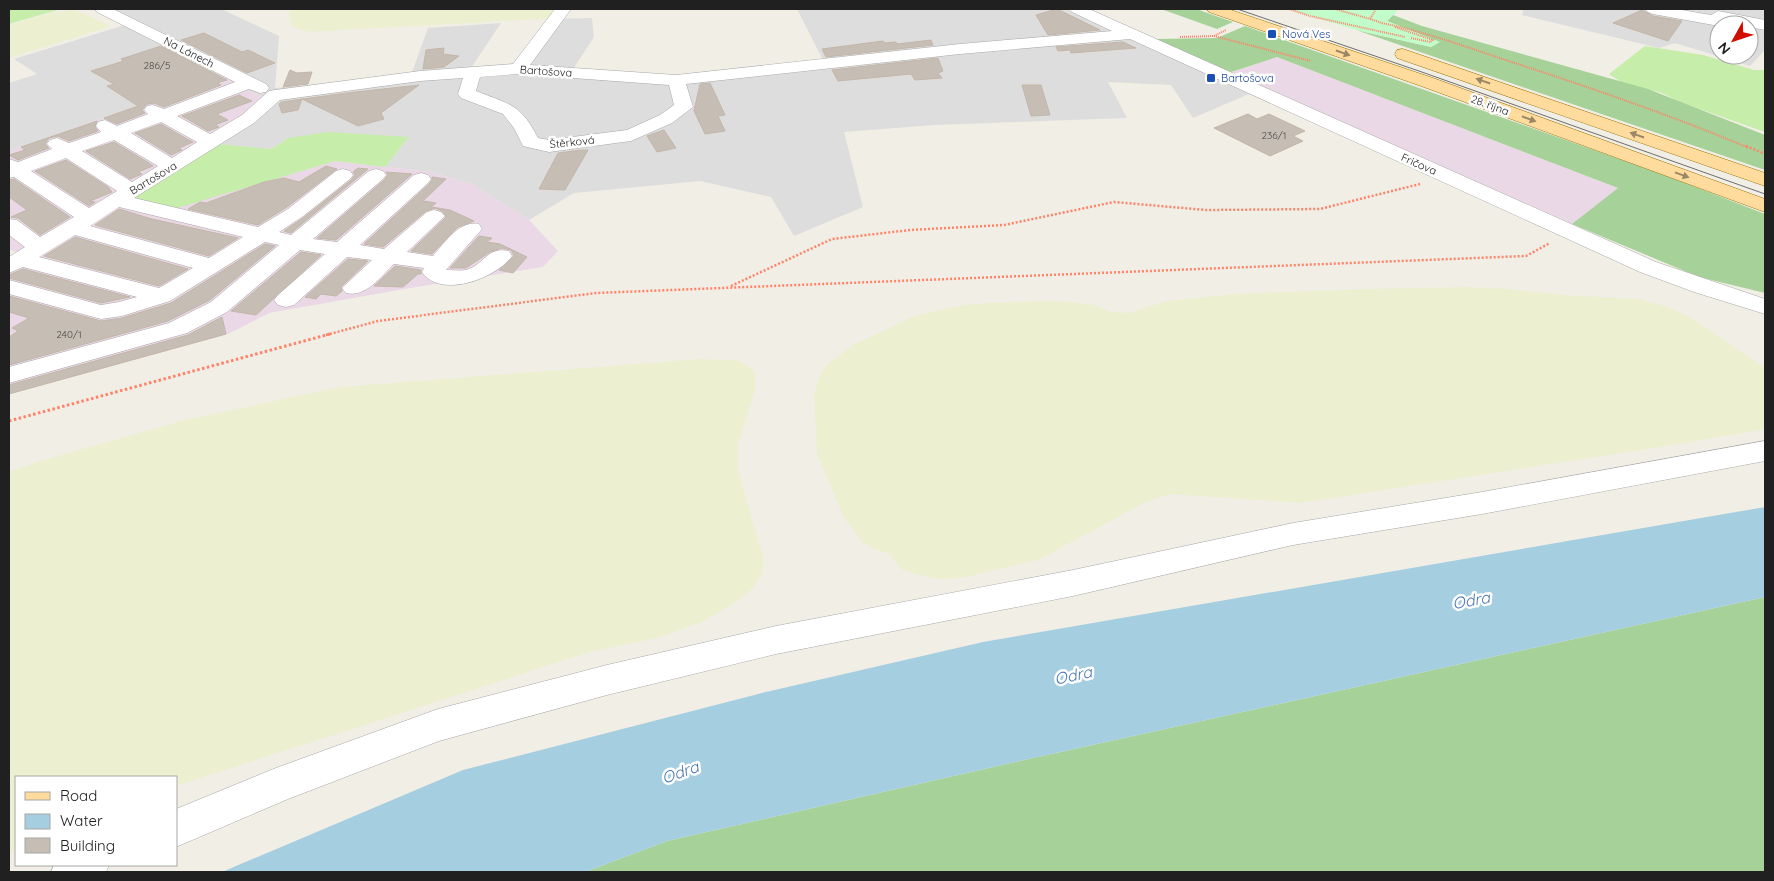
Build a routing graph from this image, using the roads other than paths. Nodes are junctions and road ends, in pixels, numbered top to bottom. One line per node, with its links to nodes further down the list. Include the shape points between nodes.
1 (102, 9): 14 (street, Na Lánech)
2 (563, 9): 11 (street)
3 (1077, 9): 9 (street, Fričova)
4 (1214, 9): 32 (main road, 28. října, one-way to 32, via 1510,112)
5 (1653, 9): 7 (street)
6 (1683, 9): 8 (street)
7 (1709, 20)
8 (1765, 25)
9 (1132, 34): 13 (street, Bartošova); 49 (street, Fričova, via 1648,268)
10 (1384, 48): 30 (main road, 28. října, one-way to 10)
11 (518, 69): 12 (street, Bartošova); 13 (street, Bartošova)
12 (473, 72): 13 (street, Štěrková, via 467,94 509,110 530,142 549,146 631,135 666,119 684,107); 16 (street, Bartošova)
13 (676, 80)
14 (250, 83): 15 (street); 16 (street, Na Lánech)
15 (201, 94): 18 (street); 19 (street)
16 (275, 96): 19 (street, Bartošova)
17 (146, 106): 18 (street)
18 (163, 115): 21 (street); 23 (street)
19 (248, 119): 23 (street, Bartošova)
20 (99, 123): 21 (street)
21 (117, 132): 24 (street); 25 (street)
22 (50, 139): 24 (street)
23 (211, 142): 25 (street, Bartošova)
24 (67, 150): 26 (street); 31 (street)
25 (172, 166): 31 (street, Bartošova)
26 (11, 169): 34 (street)
27 (376, 175): 38 (street)
28 (343, 176): 37 (street, via 295,213)
29 (421, 179): 39 (street)
30 (1765, 180)
31 (124, 195): 34 (street, Bartošova); 37 (street)
32 (1765, 206)
33 (434, 216): 40 (street)
34 (80, 222): 42 (street, Bartošova); 44 (street)
35 (9, 225): 42 (street)
36 (470, 229): 43 (street)
37 (258, 235): 38 (street); 44 (street)
38 (296, 243): 39 (street); 50 (street, via 219,307 201,318 178,328)
39 (341, 249): 40 (street); 48 (street)
40 (389, 256): 43 (street); 46 (street)
41 (501, 256): 43 (street, via 478,274 464,278 435,274)
42 (22, 257): 47 (street)
43 (438, 263)
44 (212, 266): 47 (street)
45 (9, 287): 47 (street, via 101,312 122,310)
46 (354, 288)
47 (162, 296)
48 (286, 300)
49 (1765, 306)
50 (9, 375)
51 (1765, 451): 52 (street, via 1293,534 1073,583 776,640 438,725)
52 (178, 827)
53 (86, 866): 54 (street)
54 (71, 872)

